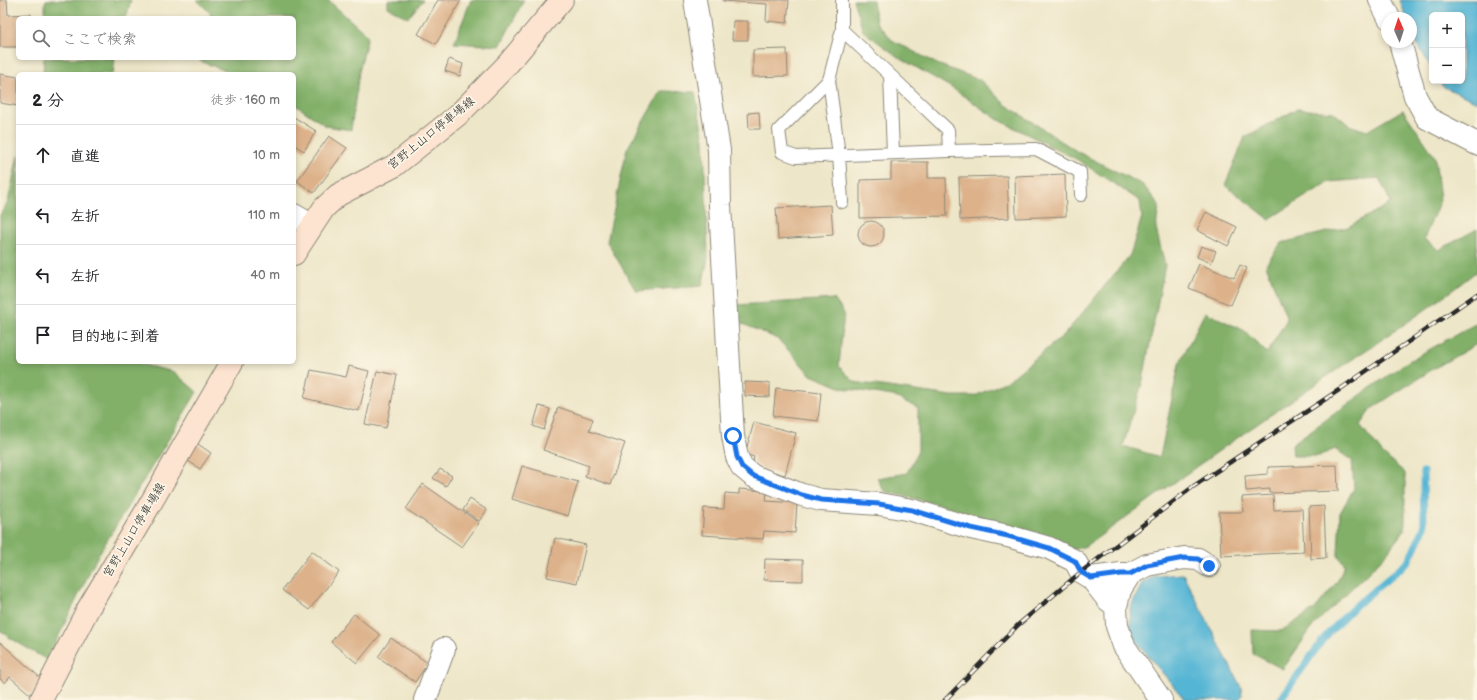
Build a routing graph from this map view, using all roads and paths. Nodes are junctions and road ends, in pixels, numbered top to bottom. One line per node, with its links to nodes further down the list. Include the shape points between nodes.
1 (562, 0): 16 (main road, 宮野上山口停車場線, via 508,65 459,114 394,166 338,195 324,208)
2 (694, 0): 21 (street, via 718,150 733,436 737,457 742,467 753,476 802,495 912,510 1049,548 1075,561 1081,572)
3 (842, 0): 6 (lane)
4 (1380, 0): 5 (street)
5 (1386, 12)
6 (842, 30): 8 (lane); 9 (lane)
7 (1402, 48): 10 (street, via 1415,96 1427,118)
8 (890, 75): 11 (lane, via 948,130); 12 (lane)
9 (829, 80): 13 (lane); 13 (lane, via 779,130 782,152 796,157)
10 (1477, 144)
11 (949, 151): 12 (lane); 14 (lane, via 1036,149 1080,172)
12 (893, 153): 13 (lane)
13 (839, 155): 15 (lane)
14 (1081, 195)
15 (842, 202)
16 (303, 220): 17 (main road, 宮野上山口停車場線)
17 (296, 246)
18 (231, 364): 24 (main road, 宮野上山口停車場線, via 88,609)
19 (1209, 566): 20 (street, via 1198,559 1184,558 1147,565)
20 (1130, 574): 21 (street); 22 (street, via 1120,590)
21 (1091, 578): 22 (street)
22 (1116, 606): 26 (street, via 1124,646)
23 (444, 649): 25 (street)
24 (44, 699)
25 (425, 700)
26 (1161, 700)

